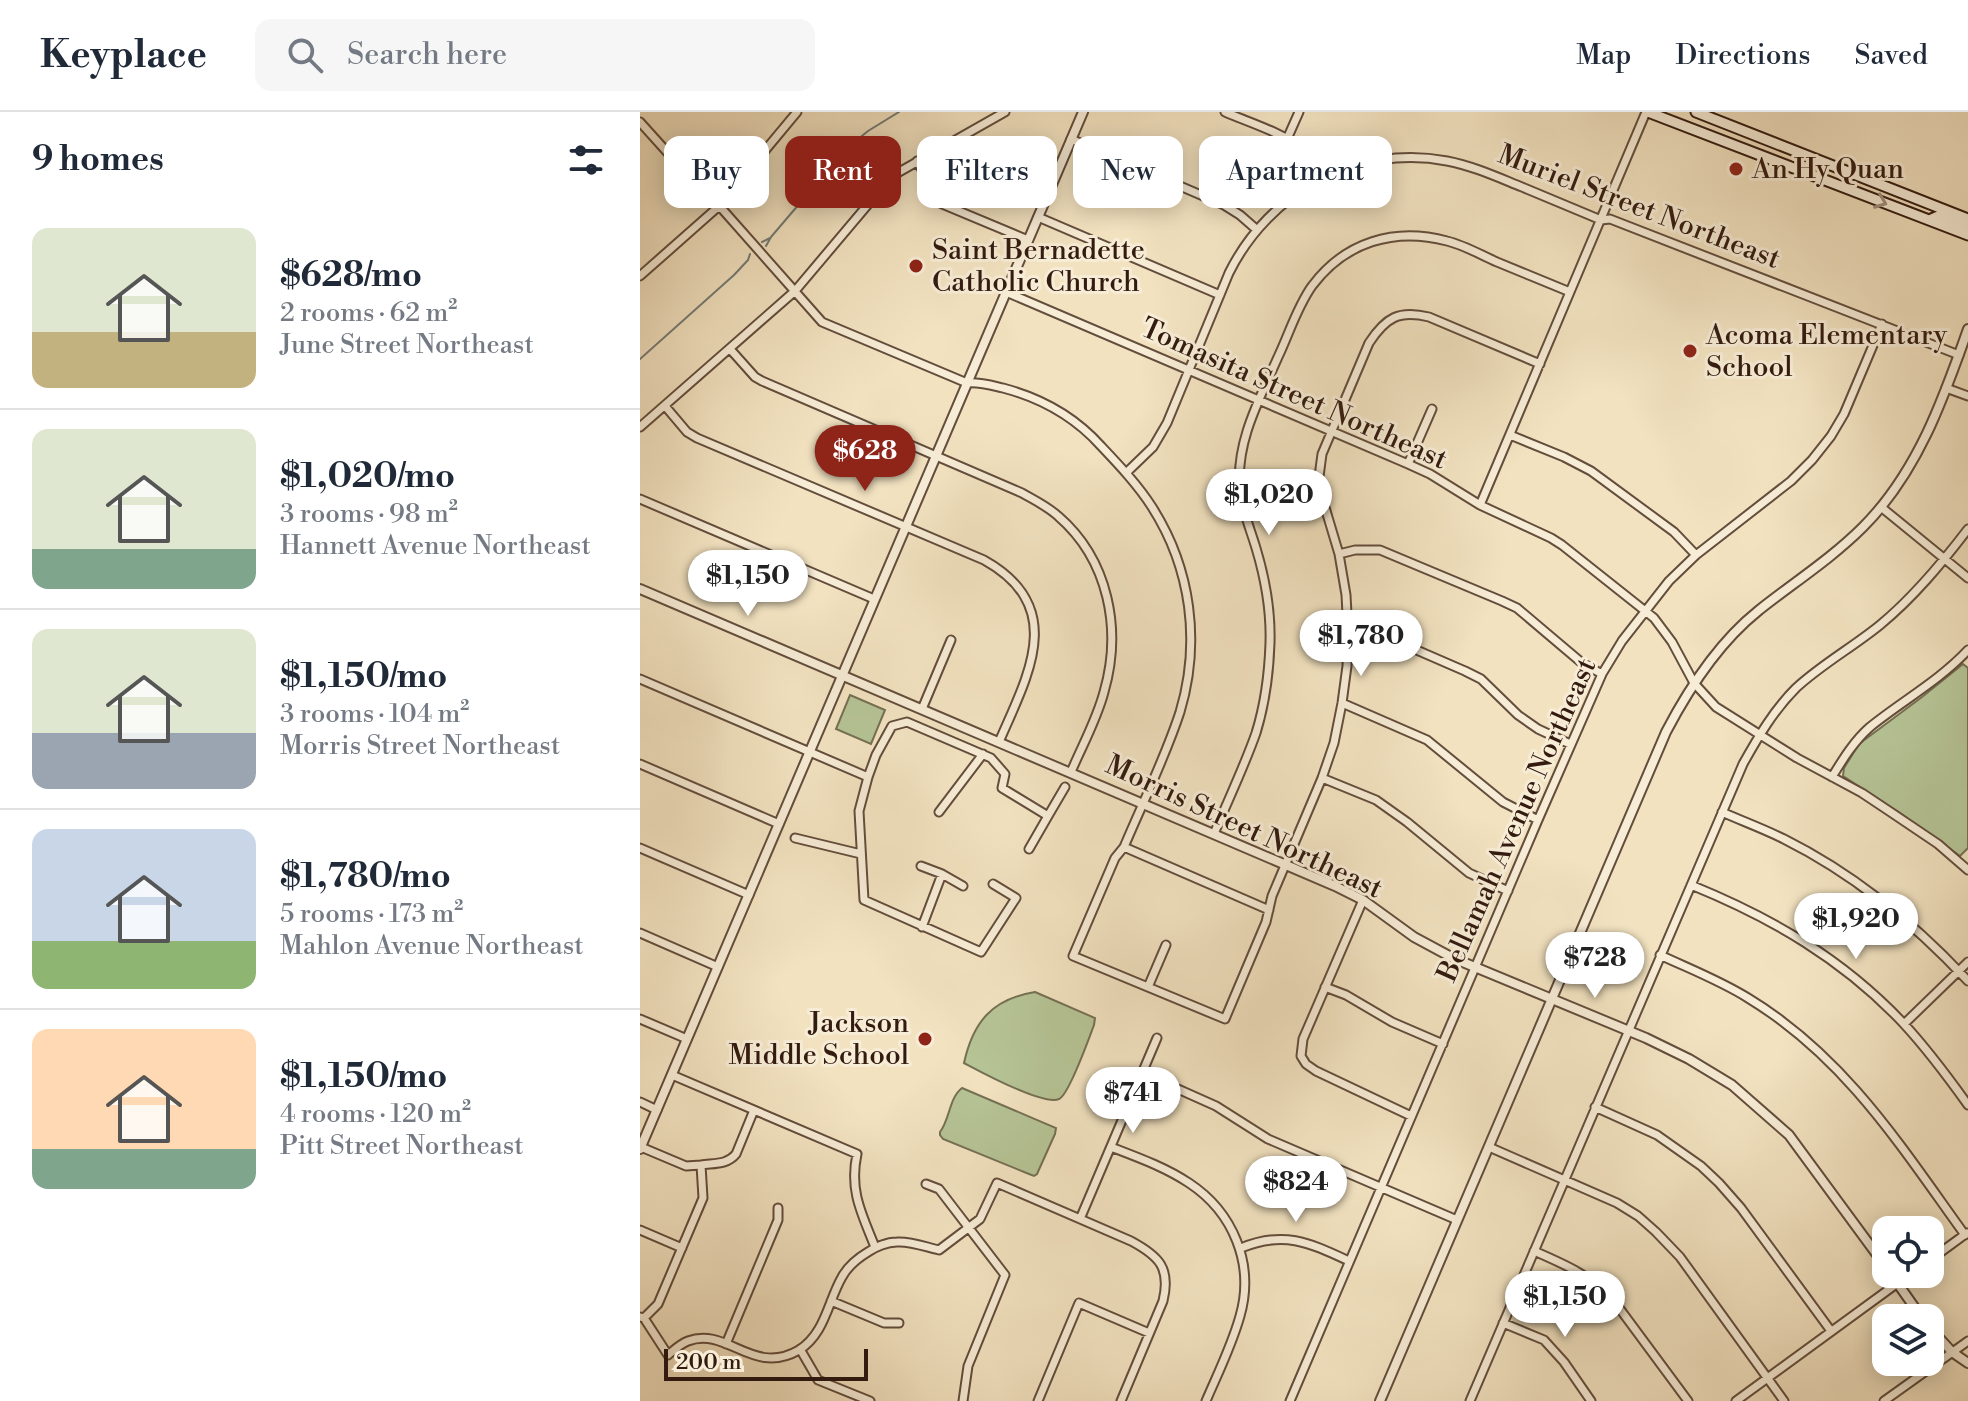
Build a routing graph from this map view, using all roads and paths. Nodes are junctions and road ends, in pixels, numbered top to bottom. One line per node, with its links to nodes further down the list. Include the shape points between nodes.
1 (643, 112): 9 (street)
2 (797, 112): 15 (street)
3 (1005, 112): 11 (street)
4 (1083, 112): 14 (street)
5 (1225, 112): 12 (street)
6 (1299, 112): 13 (street)
7 (1647, 112): 10 (main road); 25 (street)
8 (1697, 112): 10 (street); 24 (main road)
9 (640, 120): 16 (street)
10 (1691, 129): 26 (main road, one-way to 26)
11 (962, 136)
12 (1280, 136)
13 (1288, 136)
14 (1071, 139): 23 (street); 28 (street, via 1224,205)
15 (769, 146)
16 (664, 147)
17 (1392, 160): 25 (street, Muriel Street Northeast, via 1421,158 1481,170)
18 (917, 161): 32 (street, via 892,176)
19 (717, 208): 31 (street)
20 (720, 208): 32 (street)
21 (952, 208): 30 (street)
22 (1278, 208): 28 (street, Muriel Street Northeast)
23 (1038, 217): 30 (street); 35 (street)
24 (1968, 219)
25 (1601, 220): 34 (street); 36 (street, Muriel Street Northeast, via 1610,219)
26 (1929, 220): 27 (main road, via 1938,216); 29 (main road)
27 (1968, 227)
28 (1256, 229): 35 (street, Muriel Street Northeast)
29 (1968, 235)
30 (1028, 240): 33 (street)
31 (640, 276)
32 (795, 291): 38 (street); 42 (street, via 822,322)
33 (1006, 292): 41 (street, Tomasita Street Northeast); 42 (street)
34 (1570, 292): 40 (street); 45 (street, via 1449,241 1416,236 1359,246 1339,258 1311,288)
35 (1220, 295): 41 (street, Muriel Street Northeast)
36 (1882, 324): 39 (street, Muriel Street Northeast); 60 (street, Bellamah Avenue Northeast, via 1844,414 1812,460)
37 (1968, 329): 39 (street)
38 (730, 349): 46 (street); 51 (street, via 762,381)
39 (1959, 355): 43 (street)
40 (1540, 364): 49 (street, via 1429,317 1403,314 1380,326 1369,343); 50 (street)
41 (1188, 371): 45 (street, Tomasita Street Northeast); 53 (street, Muriel Street Northeast, via 1153,447)
42 (967, 383): 51 (street); 53 (street, via 1019,393 1053,408 1088,431)
43 (1946, 388): 44 (street); 56 (street, via 1919,450)
44 (1968, 396)
45 (1260, 400): 49 (street, Tomasita Street Northeast); 92 (street, via 1242,452 1240,489 1265,584 1268,668 1257,731)
46 (665, 406): 48 (street); 57 (street, via 697,438)
47 (1432, 409): 52 (street)
48 (640, 427)
49 (1332, 432): 52 (street, Tomasita Street Northeast); 59 (street, via 1318,484)
50 (1510, 435): 55 (street); 60 (street, via 1591,471 1674,532)
51 (936, 455): 57 (street); 81 (street, via 1041,503 1071,529 1100,573 1113,654 1104,696)
52 (1408, 464): 55 (street, Tomasita Street Northeast)
53 (1126, 473): 86 (street, via 1173,547 1191,619 1185,694)
54 (640, 499): 64 (street)
55 (1480, 505): 65 (street, Tomasita Street Northeast, via 1551,538)
56 (1881, 507): 61 (street); 72 (street, via 1842,547 1755,613)
57 (905, 527): 64 (street); 76 (street, via 1000,569 1030,609 1035,628 1032,662)
58 (1968, 529): 61 (street)
59 (1339, 554): 66 (street); 69 (street, via 1380,550 1502,601)
60 (1696, 555): 65 (street, Bellamah Avenue Northeast)
61 (1945, 559): 62 (street); 75 (street, via 1880,625 1796,689)
62 (1968, 578)
63 (640, 589): 70 (street, Morris Street Northeast)
64 (874, 599): 70 (street)
65 (1644, 611): 69 (street, Bellamah Avenue Northeast); 72 (street, Tomasita Street Northeast, via 1663,629)
66 (1348, 633): 73 (street); 77 (street, via 1382,635 1481,679 1518,715)
67 (951, 640): 74 (street)
68 (1968, 650): 83 (street, via 1869,728)
69 (1602, 674): 77 (street, Bellamah Avenue Northeast)
70 (842, 675): 74 (street, Morris Street Northeast); 78 (street)
71 (640, 679): 78 (street)
72 (1694, 683): 75 (street, Tomasita Street Northeast, via 1716,707); 122 (street, via 1666,732)
73 (1342, 703): 84 (street); 90 (street, via 1427,740 1503,802)
74 (922, 709): 76 (street, Morris Street Northeast)
75 (1760, 735): 83 (street, Tomasita Street Northeast); 88 (street)
76 (999, 742): 81 (street, Morris Street Northeast)
77 (1570, 744): 90 (street, Bellamah Avenue Northeast)
78 (810, 752): 82 (street); 91 (street)
79 (983, 754): 82 (street, via 907,722 892,726); 87 (street); 89 (street, via 1005,774 1002,788)
80 (640, 764): 91 (street)
81 (1071, 772): 86 (street, Morris Street Northeast)
82 (868, 777): 97 (street, via 859,811)
83 (1832, 777): 99 (street, Tomasita Street Northeast)
84 (1322, 778): 100 (street); 107 (street, via 1376,800 1469,873)
85 (1065, 787): 89 (street)
86 (1142, 803): 92 (street, Morris Street Northeast); 94 (street)
87 (939, 812)
88 (1722, 812): 105 (street); 118 (street, via 1854,880)
89 (1048, 816): 96 (street)
90 (1538, 820): 107 (street, Bellamah Avenue Northeast)
91 (779, 824): 108 (street)
92 (1214, 834): 100 (street, Morris Street Northeast)
93 (795, 838): 97 (street)
94 (1124, 847): 110 (street); 120 (street, via 1073,956)
95 (640, 848): 108 (street)
96 (1029, 849)
97 (861, 854): 111 (street, via 864,900)
98 (1968, 856): 99 (street)
99 (1961, 864): 102 (street, Tomasita Street Northeast)
100 (1286, 865): 109 (street, Morris Street Northeast); 110 (street)
101 (921, 866): 103 (street)
102 (1968, 870)
103 (942, 874): 106 (street); 111 (street)
104 (993, 884): 111 (street, via 1016,898 981,952)
105 (1691, 885): 114 (street); 124 (street, via 1805,941)
106 (963, 886)
107 (1508, 891): 117 (street, Bellamah Avenue Northeast)
108 (749, 895): 116 (street)
109 (1363, 900): 117 (street, Morris Street Northeast, via 1414,937); 121 (street)
110 (1269, 910): 120 (street, via 1225,1019)
111 (922, 927)
112 (640, 933): 116 (street)
113 (1166, 945): 120 (street)
114 (1660, 955): 125 (street); 149 (street, via 1746,996 1826,1057)
115 (1968, 962): 118 (street)
116 (718, 967): 127 (street)
117 (1475, 967): 122 (street, Morris Street Northeast); 128 (street, Bellamah Avenue Northeast)
118 (1959, 971): 119 (street); 124 (street)
119 (1968, 981)
120 (1148, 987)
121 (1325, 987): 128 (street); 136 (street, via 1303,1039 1301,1056 1306,1064)
122 (1551, 1000): 125 (street, Morris Street Northeast); 138 (street)
123 (640, 1019): 127 (street)
124 (1904, 1024): 132 (street)
125 (1628, 1031): 133 (street); 153 (street, Morris Street Northeast, via 1689,1059 1761,1110 1789,1135)
126 (1157, 1038): 129 (street)
127 (687, 1039): 130 (street)
128 (1443, 1044): 136 (street, Bellamah Avenue Northeast)
129 (1142, 1073): 137 (street); 143 (street, via 1216,1106 1268,1139)
130 (672, 1075): 134 (street); 135 (street)
131 (640, 1102): 134 (street)
132 (1968, 1105)
133 (1595, 1107): 141 (street); 162 (street, via 1657,1135 1719,1183)
134 (657, 1110): 139 (street)
135 (754, 1110): 140 (street, via 731,1160); 150 (street, via 857,1154 855,1197)
136 (1411, 1116): 143 (street, Bellamah Avenue Northeast)
137 (1111, 1147): 145 (street); 152 (street, via 1198,1189 1228,1222)
138 (1489, 1147): 141 (street); 146 (street)
139 (641, 1148): 140 (street, via 686,1166)
140 (701, 1165): 151 (street, via 703,1198)
141 (1565, 1179): 155 (street); 170 (street, via 1617,1203 1667,1242)
142 (926, 1184): 147 (street, via 939,1189)
143 (1381, 1187): 146 (street); 156 (street, Bellamah Avenue Northeast)
144 (778, 1208): 166 (street, via 778,1220)
145 (1080, 1219): 147 (street, via 997,1183); 163 (street, via 1146,1248 1162,1266 1167,1286)
146 (1457, 1220): 177 (street)
147 (970, 1228): 150 (street, via 939,1250 897,1242); 172 (street, via 1005,1275 968,1366)
148 (640, 1230): 151 (street)
149 (1967, 1234): 154 (street)
150 (875, 1247): 158 (street, via 842,1276)
151 (682, 1248): 159 (street, via 658,1304)
152 (1241, 1248): 156 (street, via 1290,1239); 175 (street, via 1241,1314)
153 (1872, 1248)
154 (1944, 1250)
155 (1534, 1251): 161 (street); 180 (street, via 1576,1269 1604,1290)
156 (1349, 1261): 176 (street, Bellamah Avenue Northeast)
157 (1891, 1288): 162 (street)
158 (831, 1301): 160 (street, via 884,1323); 167 (street, via 815,1336)
159 (642, 1318): 166 (street, via 668,1355 690,1340)
160 (899, 1323)
161 (1503, 1323): 178 (street); 179 (street, via 1548,1344)
162 (1831, 1331): 170 (street)
163 (1149, 1333): 173 (street, via 1079,1303); 174 (street)
164 (1968, 1341): 168 (street)
165 (1944, 1343): 168 (street)
166 (726, 1344): 167 (street, via 764,1359)
167 (800, 1349): 171 (street, via 818,1380)
168 (1952, 1352): 169 (street); 183 (street)
169 (1968, 1363)
170 (1767, 1379): 181 (street); 182 (street)
171 (870, 1401)
172 (963, 1401)
173 (1038, 1401)
174 (1121, 1401)
175 (1206, 1401)
176 (1290, 1401)
177 (1380, 1401)
178 (1470, 1401)
179 (1591, 1401)
180 (1688, 1401)
181 (1736, 1401)
182 (1784, 1401)
183 (1884, 1401)

